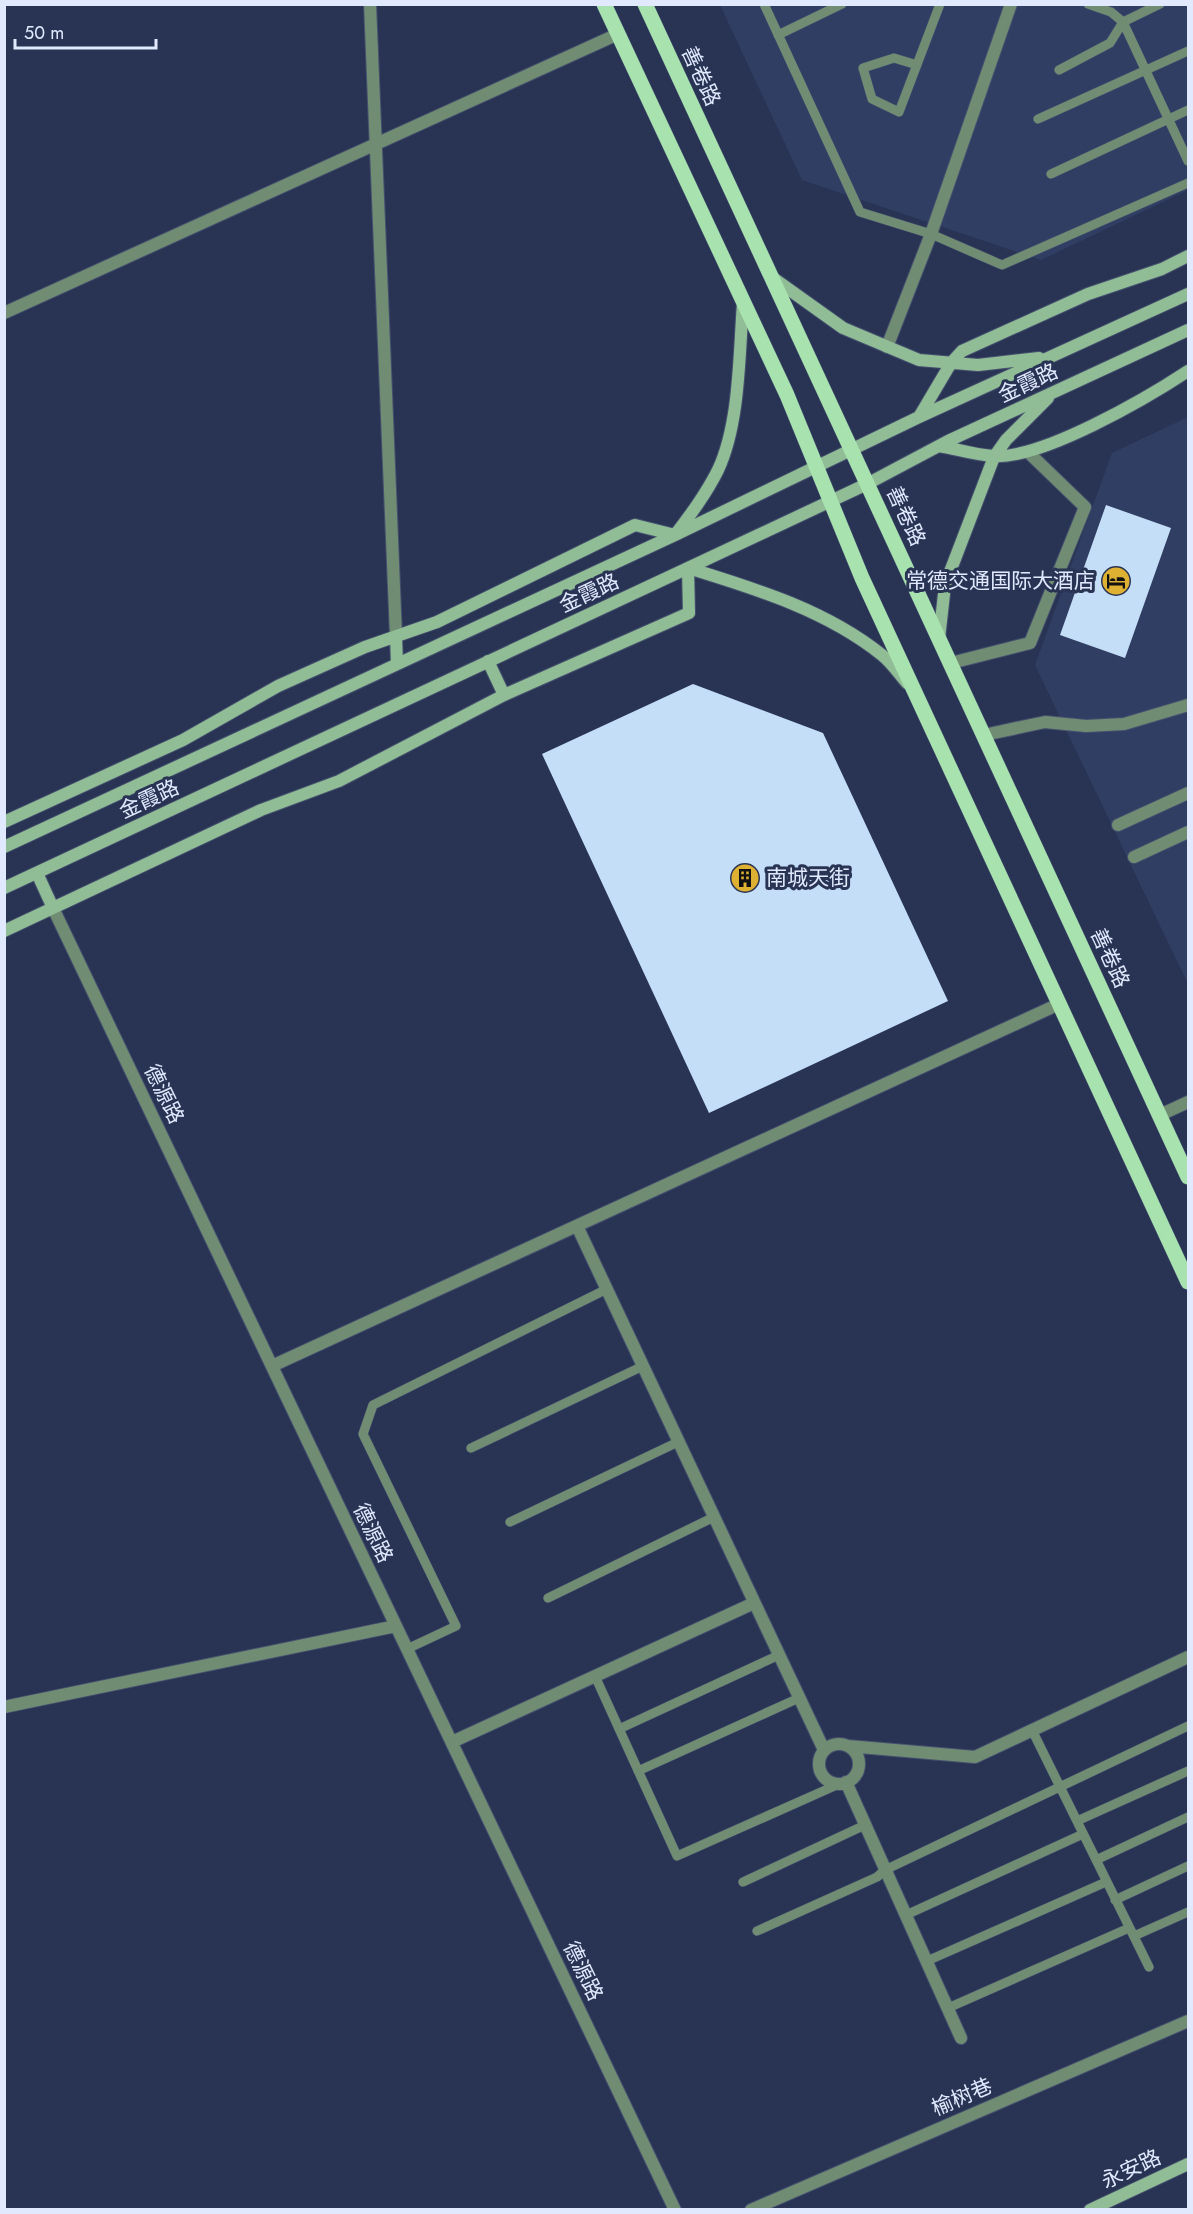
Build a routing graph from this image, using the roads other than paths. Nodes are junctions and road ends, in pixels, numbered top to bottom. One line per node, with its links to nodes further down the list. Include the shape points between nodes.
1 (370, 4): 20 (street)
2 (604, 4): 11 (main road)
3 (645, 4): 26 (main road, 善卷路)
4 (764, 4): 12 (lane)
5 (842, 4): 12 (lane)
6 (940, 4): 14 (lane)
7 (1011, 4): 24 (street)
8 (1088, 4): 10 (lane, via 1111,12)
9 (1160, 4): 10 (lane)
10 (1123, 22): 15 (lane, via 1110,43); 16 (lane)
11 (618, 34): 20 (street); 28 (main road)
12 (778, 35): 24 (lane, via 860,212)
13 (1188, 51): 16 (lane)
14 (917, 65): 14 (lane, via 899,112 872,99 863,68 894,58)
15 (1059, 70)
16 (1146, 71): 18 (lane); 19 (lane)
17 (1188, 110): 19 (lane)
18 (1038, 119)
19 (1169, 119): 21 (lane); 22 (lane)
20 (376, 144): 29 (street); 48 (street)
21 (1188, 161)
22 (1051, 174)
23 (1188, 183): 24 (lane, via 1002,265)
24 (932, 234): 31 (street)
25 (1188, 256): 33 (main road, via 1088,294 962,351)
26 (773, 278): 31 (main road, via 843,328); 38 (main road, 善卷路)
27 (1188, 294): 32 (main road, 金霞路)
28 (744, 302): 41 (main road); 44 (main road, via 736,390 721,459 701,500)
29 (4, 313)
30 (1188, 330): 35 (main road, 金霞路)
31 (887, 347): 33 (main road, via 919,360)
32 (1052, 356): 33 (main road, via 978,365); 36 (main road, 金霞路)
33 (951, 363): 36 (main road)
34 (1188, 371): 39 (main road, via 1143,401)
35 (1055, 392): 37 (main road, 金霞路); 40 (main road)
36 (919, 417): 38 (main road, 金霞路)
37 (939, 446): 40 (main road); 42 (main road, 金霞路)
38 (854, 450): 41 (main road, 金霞路); 42 (main road, 善卷路)
39 (1029, 453): 40 (main road); 51 (street, via 1085,507 1030,643)
40 (994, 457): 49 (main road, via 945,585)
41 (818, 467): 43 (main road); 44 (main road, 金霞路)
42 (867, 484): 43 (main road, 金霞路); 49 (main road, 善卷路)
43 (829, 501): 45 (main road, 金霞路); 53 (main road)
44 (675, 536): 46 (main road, via 635,525); 47 (main road, 金霞路)
45 (688, 568): 50 (main road, 金霞路); 53 (main road, via 796,604 844,629 884,656); 54 (main road, via 689,613)
46 (463, 609): 47 (main road); 48 (main road)
47 (472, 629): 52 (main road, 金霞路)
48 (396, 636): 52 (main road); 57 (main road, via 278,686)
49 (939, 639): 51 (main road, 善卷路)
50 (488, 662): 54 (main road); 67 (main road, 金霞路)
51 (951, 663): 56 (main road, 善卷路)
52 (397, 664): 58 (main road, 金霞路)
53 (915, 693): 71 (main road)
54 (504, 695): 69 (main road, via 339,781 261,810)
55 (1188, 705): 56 (street, via 1124,724 1045,722)
56 (984, 735): 73 (main road, 善卷路)
57 (190, 736): 58 (main road); 60 (main road)
58 (200, 756): 64 (main road, 金霞路)
59 (1188, 793): 62 (street)
60 (23, 814): 61 (main road); 64 (main road)
61 (4, 822)
62 (1118, 825)
63 (1188, 832): 66 (street)
64 (32, 834): 65 (main road, 金霞路)
65 (4, 847)
66 (1134, 857)
67 (37, 873): 68 (main road, 金霞路); 69 (main road, 德源路)
68 (4, 888)
69 (53, 908): 70 (main road); 78 (street, 德源路)
70 (4, 931)
71 (1059, 1004): 75 (street); 76 (main road)
72 (1188, 1102): 73 (street)
73 (1160, 1115): 74 (main road, 善卷路)
74 (1188, 1177)
75 (577, 1226): 77 (street); 78 (street)
76 (1188, 1282)
77 (607, 1290): 79 (street); 87 (lane, via 373,1405 363,1434 456,1626)
78 (272, 1366): 86 (street, 德源路)
79 (643, 1366): 80 (street); 81 (lane)
80 (678, 1442): 82 (street); 83 (lane)
81 (471, 1449)
82 (714, 1517): 84 (lane); 85 (street)
83 (510, 1522)
84 (548, 1598)
85 (754, 1603): 88 (street); 90 (street)
86 (396, 1626): 87 (street, 德源路); 92 (street)
87 (407, 1649): 96 (street, 德源路)
88 (779, 1655): 91 (street); 94 (lane)
89 (1187, 1662): 95 (street)
90 (595, 1676): 94 (lane); 96 (street)
91 (799, 1698): 98 (street); 99 (lane)
92 (4, 1707)
93 (1188, 1726): 102 (lane)
94 (619, 1729): 99 (lane)
95 (1032, 1731): 97 (street, via 975,1757); 102 (lane)
96 (452, 1742): 123 (street, 德源路)
97 (848, 1746): 98 (street, via 836,1744); 101 (street, via 857,1755 858,1768 852,1779)
98 (824, 1750): 101 (street, via 818,1762 822,1775 826,1780)
99 (638, 1771): 101 (lane, via 677,1856)
100 (1188, 1771): 104 (lane)
101 (843, 1783): 105 (street)
102 (1060, 1787): 104 (lane); 109 (lane)
103 (1188, 1817): 107 (lane)
104 (1077, 1821): 106 (lane)
105 (865, 1825): 109 (street); 111 (lane)
106 (1083, 1834): 107 (lane); 114 (lane)
107 (1096, 1860): 110 (lane)
108 (1188, 1866): 112 (lane)
109 (885, 1870): 114 (street); 115 (lane)
110 (1106, 1881): 112 (lane); 117 (lane)
111 (743, 1882)
112 (1115, 1900): 116 (lane)
113 (1188, 1912): 116 (lane)
114 (906, 1916): 117 (street)
115 (757, 1931)
116 (1131, 1932): 118 (lane); 119 (lane)
117 (927, 1962): 119 (street)
118 (1149, 1967)
119 (948, 2008): 121 (street)
120 (1188, 2021): 124 (street, 榆树巷)
121 (961, 2038)
122 (1188, 2164): 125 (main road, 永安路)
123 (675, 2210)
124 (751, 2210)
125 (1090, 2210)

